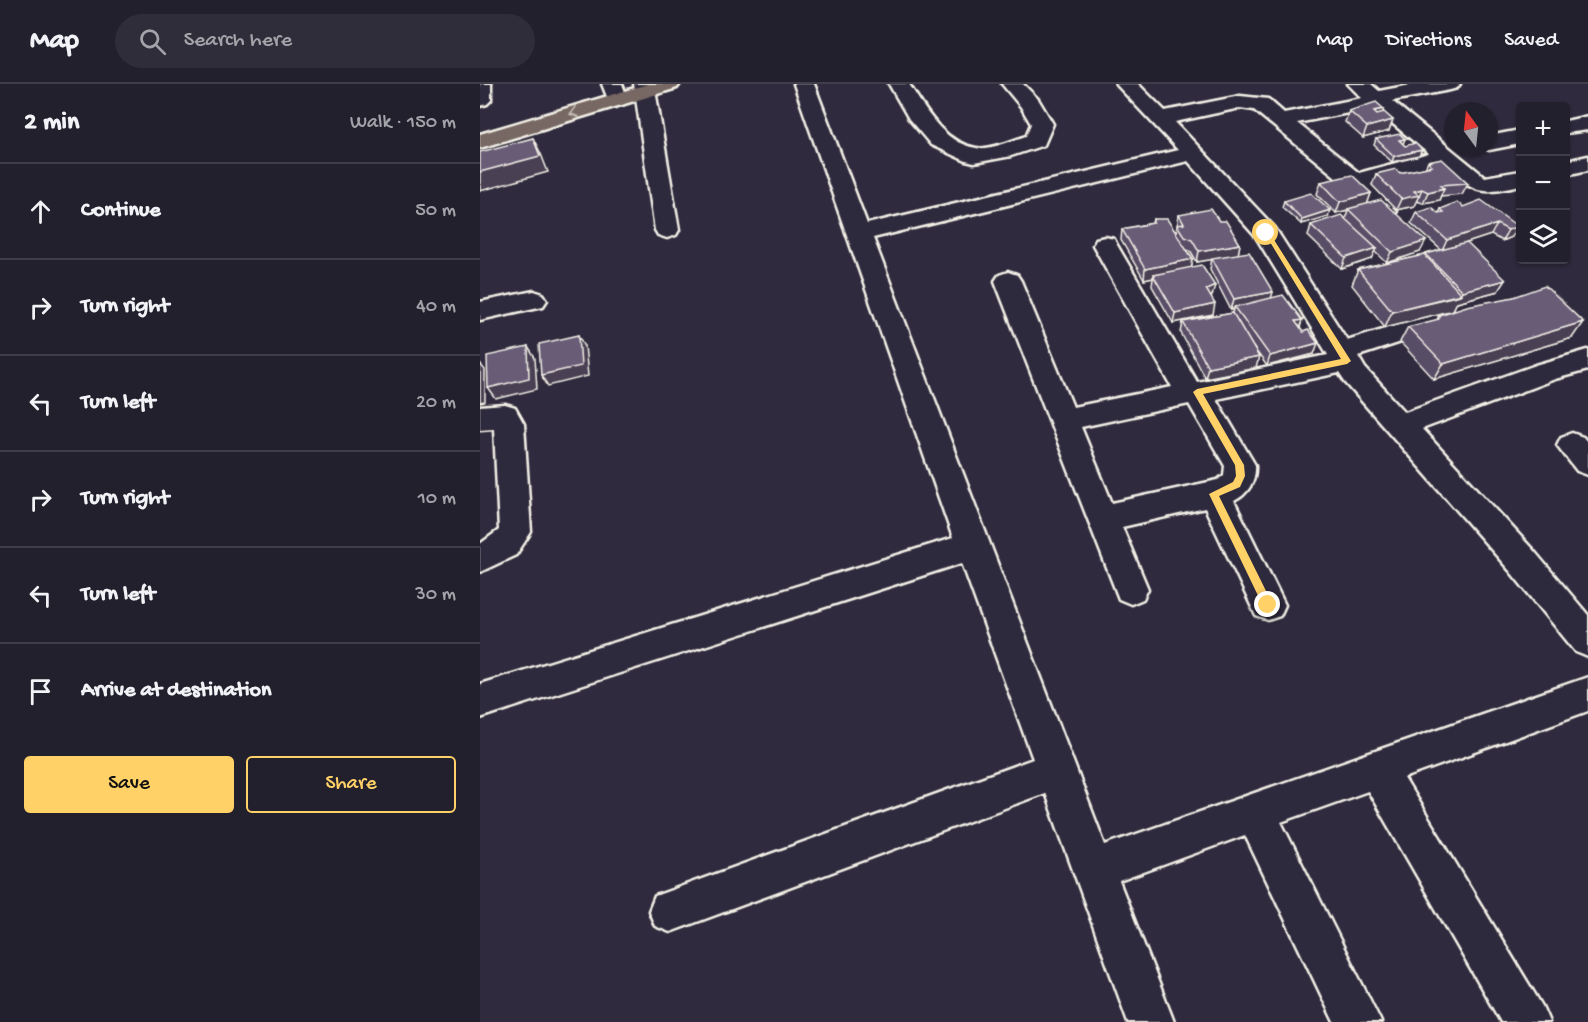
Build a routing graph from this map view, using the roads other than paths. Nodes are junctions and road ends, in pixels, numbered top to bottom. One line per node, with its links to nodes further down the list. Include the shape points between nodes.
1 (481, 84): 11 (street)
2 (670, 84): 8 (main road)
3 (804, 84): 30 (street)
4 (899, 84): 5 (street, via 939,140 974,156 1036,140 1041,124)
5 (1012, 84)
6 (1125, 84): 12 (street)
7 (1450, 84): 10 (street)
8 (645, 88): 9 (main road); 29 (street)
9 (611, 89): 15 (main road); 18 (main road, one-way to 18)
10 (1370, 94): 13 (street); 21 (street)
11 (480, 100)
12 (1160, 119): 13 (street, via 1250,101); 20 (street)
13 (1279, 120): 27 (street)
14 (1588, 123): 16 (street)
15 (480, 124)
16 (1570, 126)
17 (1516, 138): 19 (street)
18 (480, 141)
19 (1498, 141)
20 (1193, 153): 30 (street); 36 (street, via 1266,233)
21 (1444, 154)
22 (1444, 155): 27 (street)
23 (1446, 156): 26 (street, via 1482,185)
24 (1588, 163): 25 (street)
25 (1570, 167)
26 (1516, 179)
27 (1354, 181): 28 (street)
28 (1384, 211)
29 (668, 230)
30 (859, 234): 44 (street)
31 (1105, 245): 38 (street)
32 (1008, 281): 40 (street)
33 (534, 300): 35 (street)
34 (1474, 310): 36 (street)
35 (480, 311)
36 (1344, 356): 38 (street); 41 (street)
37 (1588, 360): 41 (street)
38 (1193, 393): 40 (street); 42 (street, via 1240,465 1237,484)
39 (480, 418): 45 (street, via 505,416 509,424 515,532 498,551)
40 (1063, 420): 43 (street)
41 (1401, 425): 48 (street)
42 (1214, 494): 43 (street); 47 (street)
43 (1103, 518): 46 (street)
44 (972, 546): 50 (street); 52 (street)
45 (480, 558)
46 (1131, 589)
47 (1268, 605)
48 (1588, 641)
49 (1588, 694): 51 (street)
50 (480, 701)
51 (1377, 769): 53 (street); 58 (street)
52 (1056, 770): 54 (street); 55 (street)
53 (1255, 812): 54 (street); 57 (street)
54 (1094, 869): 56 (street)
55 (670, 911)
56 (1151, 1022)
57 (1358, 1022)
58 (1526, 1022)

